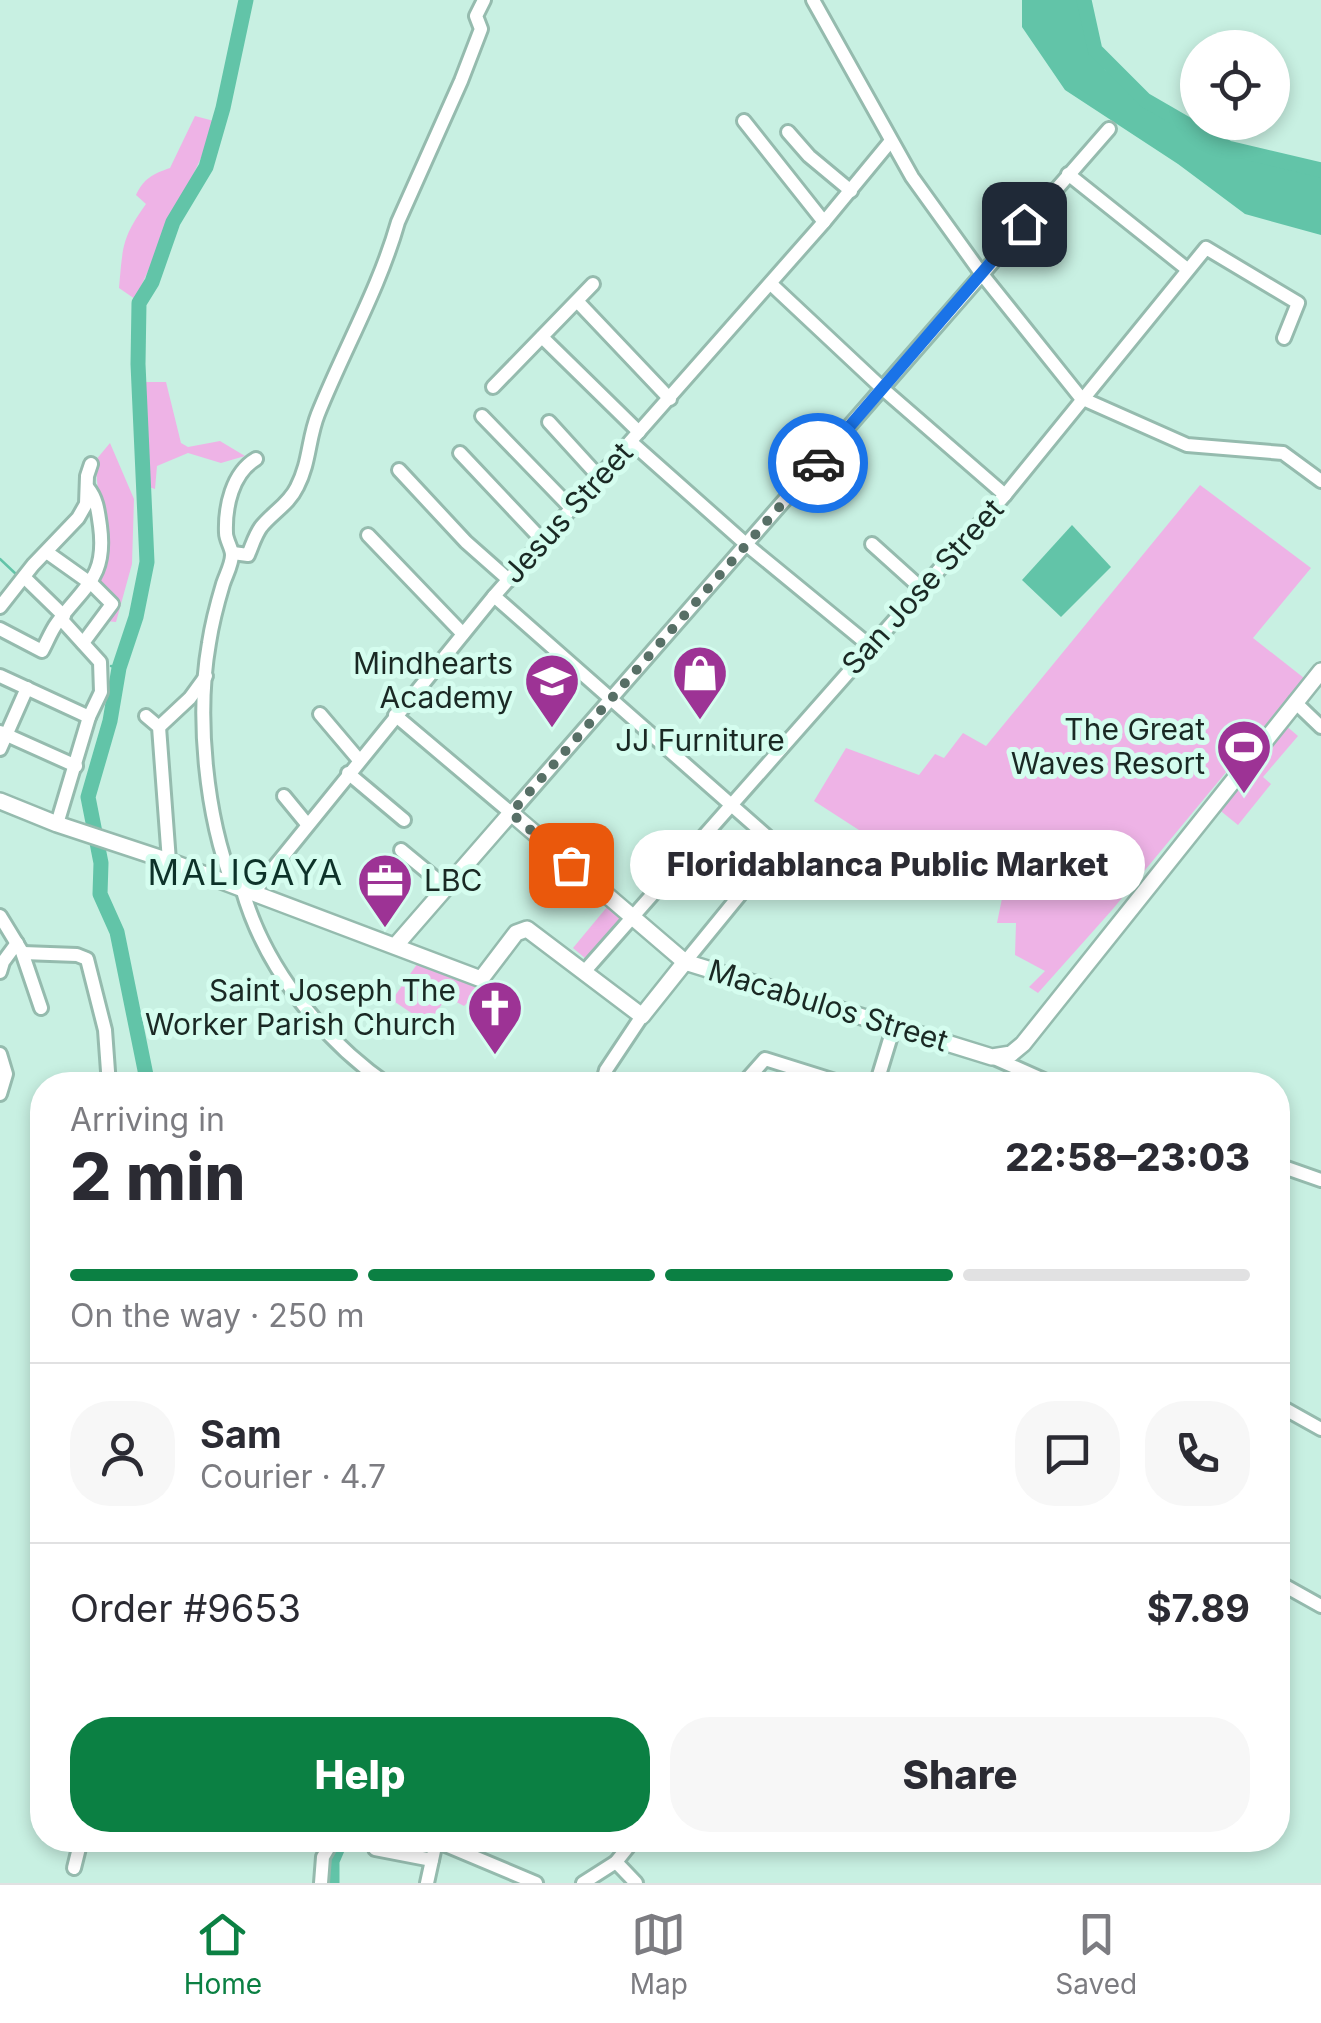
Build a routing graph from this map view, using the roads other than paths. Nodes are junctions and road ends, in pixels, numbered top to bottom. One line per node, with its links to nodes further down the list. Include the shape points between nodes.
1 (484, 0): 38 (street, via 461,82 313,426 306,469 248,555)
2 (814, 3): 6 (street)
3 (744, 122): 9 (street)
4 (1109, 129): 7 (street)
5 (788, 132): 8 (street)
6 (890, 142): 8 (street, Jesus Street); 11 (street)
7 (1068, 174): 10 (street); 11 (street)
8 (851, 191): 9 (street, Jesus Street)
9 (824, 222): 13 (street, Jesus Street)
10 (1187, 269): 16 (street, San Jose Street, via 1206,248 1298,303); 19 (street, San Jose Street)
11 (981, 273): 18 (street); 19 (street)
12 (593, 284): 14 (street)
13 (771, 284): 18 (street); 20 (street, Jesus Street)
14 (578, 302): 15 (street); 20 (street)
15 (542, 337): 17 (street); 23 (street)
16 (1284, 338)
17 (493, 387)
18 (883, 389): 31 (street); 36 (street)
19 (1081, 398): 29 (street, via 1188,445 1283,454); 31 (street, San Jose Street)
20 (670, 399): 23 (street, Jesus Street)
21 (482, 416): 32 (street)
22 (550, 422): 28 (street)
23 (635, 437): 28 (street, Jesus Street); 36 (street)
24 (460, 452): 34 (street)
25 (256, 459): 38 (street, via 242,469 229,503 226,535)
26 (91, 464): 30 (street)
27 (400, 470): 40 (street)
28 (600, 478): 32 (street, Jesus Street)
29 (1321, 481)
30 (88, 488): 37 (street, via 78,518); 41 (street, via 101,532 100,564)
31 (1004, 495): 42 (street, San Jose Street)
32 (572, 509): 34 (street, Jesus Street)
33 (368, 534): 47 (street)
34 (544, 541): 40 (street, Jesus Street)
35 (872, 544): 42 (street)
36 (746, 545): 49 (street); 54 (street)
37 (48, 552): 39 (street); 41 (street)
38 (233, 553): 52 (street, via 214,614)
39 (23, 579): 44 (street); 45 (street)
40 (509, 580): 43 (street, Jesus Street)
41 (89, 584): 45 (street); 48 (street, via 112,604)
42 (922, 589): 49 (street, San Jose Street)
43 (494, 596): 47 (street, Jesus Street); 54 (street)
44 (0, 607)
45 (61, 618): 46 (street, via 42,651); 48 (street)
46 (0, 629)
47 (463, 634): 57 (street, Jesus Street)
48 (83, 643): 60 (street, via 100,662 101,692)
49 (870, 646): 69 (street, San Jose Street)
50 (1321, 671): 55 (main road)
51 (0, 676): 53 (street)
52 (206, 676): 61 (street); 78 (street, via 209,786)
53 (24, 686): 60 (street); 63 (street)
54 (612, 698): 69 (street); 70 (street)
55 (1298, 698): 59 (street); 62 (street); 91 (main road, via 1023,1044)
56 (320, 714): 64 (street)
57 (395, 715): 64 (street, Jesus Street); 70 (street, Macabulos Street)
58 (146, 716): 61 (street)
59 (1321, 716)
60 (88, 717): 65 (street)
61 (159, 726): 76 (street)
62 (1321, 727)
63 (2, 737): 65 (street)
64 (359, 760): 66 (street, Jesus Street)
65 (76, 766): 73 (street)
66 (348, 773): 71 (street); 72 (street, Jesus Street)
67 (284, 796): 72 (street)
68 (0, 801): 73 (main road)
69 (730, 804): 74 (street); 81 (street, San Jose Street)
70 (511, 813): 79 (main road); 81 (main road, Macabulos Street)
71 (404, 820)
72 (307, 824): 78 (street, Jesus Street)
73 (63, 826): 76 (main road)
74 (779, 846): 77 (street); 84 (street)
75 (400, 850): 79 (street)
76 (170, 860): 78 (main road)
77 (834, 883)
78 (234, 885): 82 (main road); 93 (street, via 301,1002)
79 (447, 888): 82 (main road)
80 (0, 916): 83 (street)
81 (630, 917): 84 (main road, Macabulos Street); 86 (street, San Jose Street)
82 (396, 945): 86 (main road, via 482,979 522,929)
83 (20, 948): 85 (street); 87 (street); 92 (street, via 87,959)
84 (685, 962): 88 (main road); 89 (main road, Macabulos Street)
85 (0, 972)
86 (584, 972): 88 (main road)
87 (41, 1008)
88 (642, 1016): 94 (street)
89 (894, 1026): 91 (main road, Macabulos Street); 97 (street)
90 (0, 1054): 99 (street, via 6,1074)
91 (992, 1057): 98 (street)
92 (109, 1072)
93 (372, 1072)
94 (605, 1072)
95 (754, 1072): 96 (street, via 765,1060)
96 (797, 1072)
97 (880, 1072)
98 (1023, 1072)
99 (0, 1094)
100 (1290, 1170): 101 (street)
101 (1321, 1180)
102 (1290, 1412): 103 (street)
103 (1321, 1429)
104 (1290, 1589): 105 (street)
105 (1321, 1606)
106 (78, 1852): 114 (street)
107 (326, 1852): 115 (street)
108 (391, 1852): 112 (street)
109 (434, 1852): 112 (street)
110 (462, 1852): 117 (street)
111 (624, 1852): 113 (street)
112 (432, 1860): 116 (street)
113 (616, 1862): 118 (street); 119 (street)
114 (74, 1868)
115 (322, 1883)
116 (427, 1883)
117 (536, 1883)
118 (583, 1883)
119 (636, 1883)

